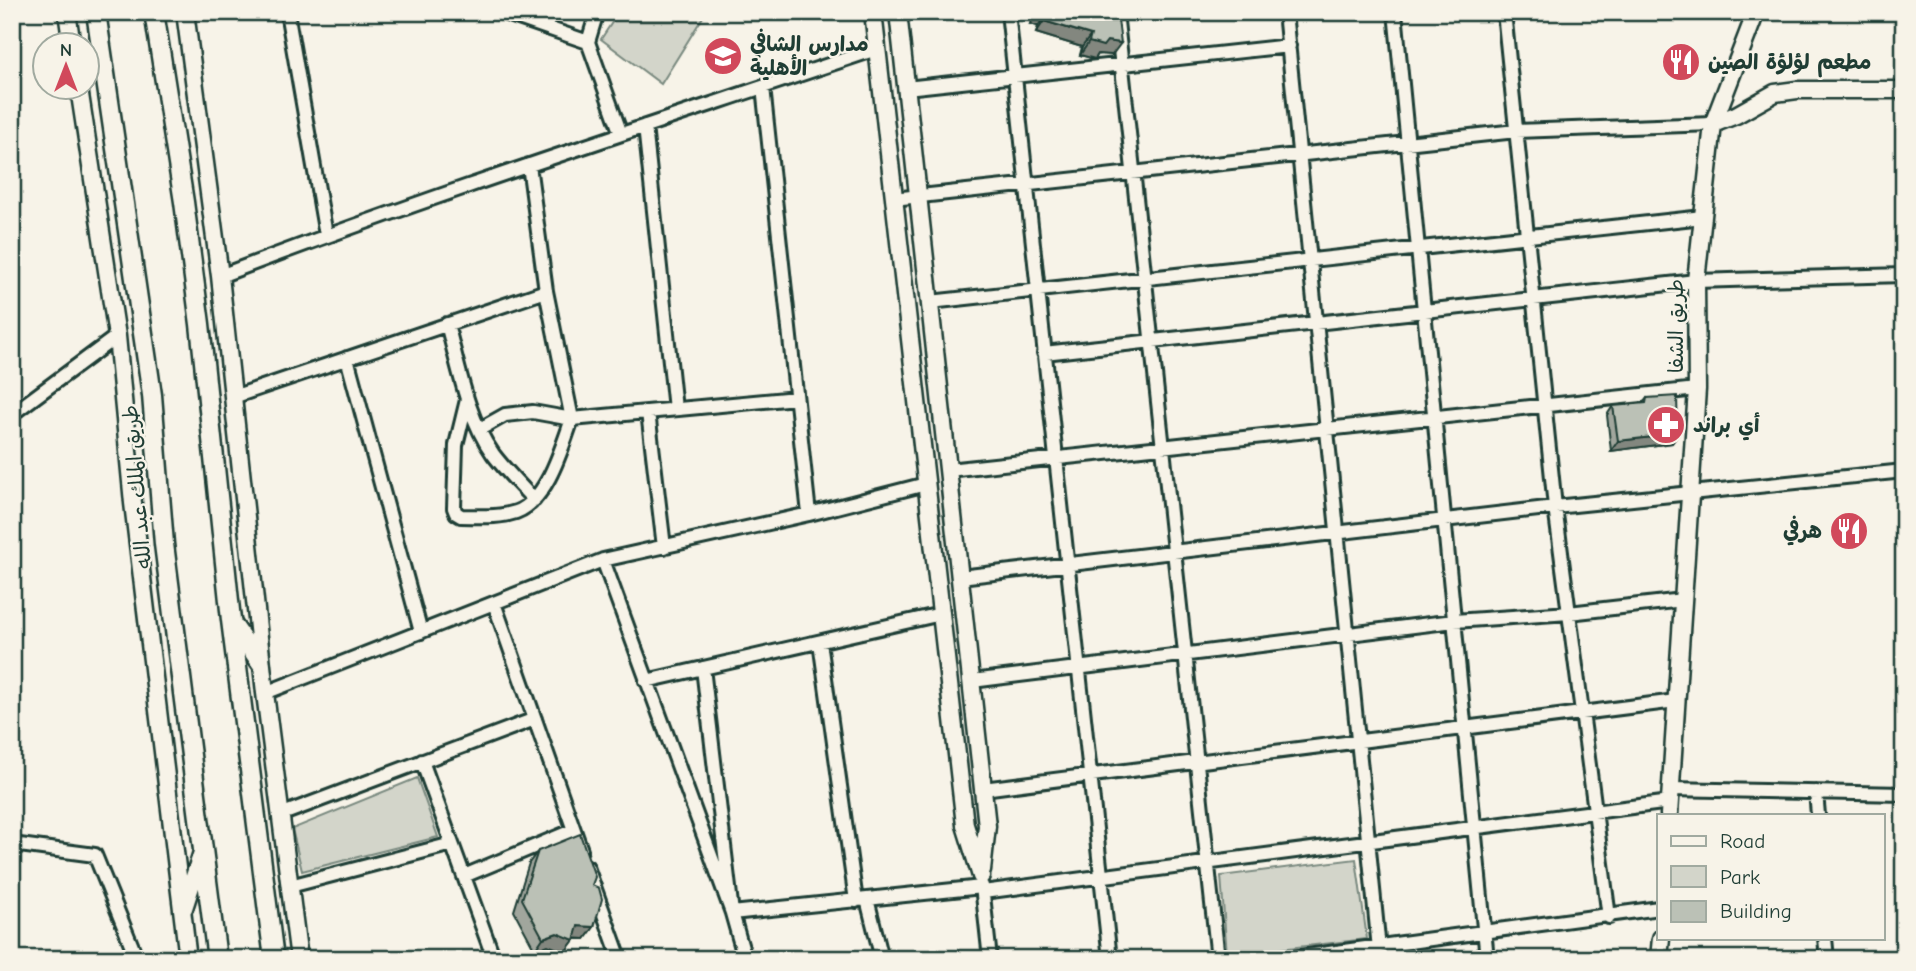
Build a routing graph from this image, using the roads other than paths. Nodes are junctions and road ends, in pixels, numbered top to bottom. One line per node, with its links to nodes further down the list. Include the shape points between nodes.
1 (67, 12): 16 (street)
2 (96, 12): 121 (main road, طريق الملك عبد الله, via 152,395 164,544)
3 (154, 12): 89 (main road, via 200,324)
4 (185, 12): 43 (street)
5 (287, 12): 38 (street)
6 (501, 12): 17 (street)
7 (597, 12): 17 (street)
8 (873, 12): 19 (street)
9 (898, 12): 23 (street)
10 (1008, 12): 21 (street)
11 (1116, 12): 20 (street)
12 (1285, 12): 18 (street)
13 (1395, 12): 30 (street)
14 (1504, 12): 28 (street)
15 (1756, 12): 26 (street, طريق الشفا)
16 (70, 32)
17 (588, 42): 29 (street)
18 (1289, 46): 20 (street); 31 (street)
19 (876, 49): 22 (street); 36 (street)
20 (1121, 65): 21 (street); 33 (street)
21 (1015, 76): 23 (street); 34 (street)
22 (763, 87): 27 (street); 59 (street)
23 (906, 88): 35 (street)
24 (1904, 90): 26 (street, via 1776,93)
25 (81, 102): 53 (street)
26 (1713, 124): 28 (street); 37 (street, طريق الشفا)
27 (645, 126): 29 (street); 62 (street)
28 (1516, 131): 30 (street); 39 (street)
29 (621, 134): 32 (street)
30 (1408, 143): 31 (street); 40 (street)
31 (1300, 155): 33 (street); 41 (street)
32 (529, 165): 38 (street); 47 (street)
33 (1133, 173): 34 (street); 44 (street)
34 (1026, 185): 35 (street); 46 (street)
35 (918, 196): 36 (street); 49 (street)
36 (893, 199): 73 (street)
37 (1703, 217): 39 (street); 45 (street, طريق الشفا)
38 (326, 235): 43 (street)
39 (1527, 236): 40 (street); 48 (street)
40 (1418, 248): 41 (street); 50 (street)
41 (1310, 260): 44 (street); 51 (street)
42 (1904, 275): 45 (street)
43 (219, 276): 58 (street)
44 (1144, 278): 46 (street); 54 (street)
45 (1696, 281): 48 (street); 57 (street, طريق الشفا)
46 (1038, 290): 49 (street); 55 (street)
47 (546, 291): 52 (street); 66 (street)
48 (1534, 299): 50 (street); 61 (street)
49 (930, 302): 71 (street)
50 (1424, 312): 51 (street); 65 (street)
51 (1317, 323): 54 (street); 68 (street)
52 (447, 324): 56 (street); 60 (street)
53 (117, 336): 64 (street); 129 (street)
54 (1151, 341): 55 (street); 69 (street)
55 (1044, 353): 70 (street)
56 (347, 358): 58 (street); 91 (street)
57 (1697, 389): 61 (street); 74 (street, طريق الشفا)
58 (233, 397): 95 (street)
59 (796, 398): 62 (street); 77 (street)
60 (467, 400): 67 (street); 75 (street, via 456,445 456,513 497,516 518,511)
61 (1545, 406): 65 (street); 76 (street)
62 (675, 409): 63 (street)
63 (648, 412): 66 (street); 80 (street)
64 (12, 414)
65 (1434, 418): 68 (street); 78 (street)
66 (572, 419): 67 (street, via 533,412 514,414); 75 (street, via 555,468)
67 (480, 429): 75 (street, via 493,454)
68 (1328, 429): 69 (street); 79 (street)
69 (1163, 447): 70 (street); 81 (street)
70 (1056, 458): 71 (street); 83 (street)
71 (948, 470): 84 (street)
72 (1904, 471): 74 (street)
73 (926, 484): 77 (street); 88 (street)
74 (1690, 494): 76 (street); 85 (street, طريق الشفا)
75 (534, 500)
76 (1555, 507): 78 (street); 87 (street)
77 (809, 514): 80 (street)
78 (1444, 520): 79 (street); 90 (street)
79 (1338, 533): 81 (street); 92 (street)
80 (664, 547): 82 (street)
81 (1174, 552): 83 (street); 94 (street)
82 (603, 560): 86 (street); 98 (street)
83 (1067, 564): 84 (street); 97 (street)
84 (960, 577): 99 (street)
85 (1683, 600): 87 (street); 101 (street, طريق الشفا)
86 (494, 603): 91 (street); 103 (street)
87 (1569, 613): 90 (street); 102 (street)
88 (940, 614): 93 (street); 125 (street, via 965,825)
89 (230, 620): 95 (street); 139 (main road)
90 (1454, 621): 92 (street); 104 (street)
91 (421, 632): 100 (street)
92 (1348, 635): 94 (street); 105 (street)
93 (820, 642): 96 (street); 127 (street)
94 (1186, 655): 97 (street); 107 (street)
95 (263, 668): 100 (street)
96 (703, 668): 98 (street); 130 (street)
97 (1078, 669): 99 (street); 108 (street)
98 (646, 681): 130 (street)
99 (972, 681): 109 (street)
100 (265, 693): 115 (street)
101 (1676, 701): 102 (street); 112 (street, طريق الشفا)
102 (1582, 713): 104 (street); 113 (street)
103 (535, 719): 106 (street); 117 (street)
104 (1465, 728): 105 (street); 116 (street)
105 (1359, 741): 107 (street); 118 (street)
106 (422, 761): 115 (street); 120 (street)
107 (1196, 762): 108 (street); 122 (street)
108 (1090, 775): 109 (street); 124 (street)
109 (984, 789): 125 (street, via 988,826)
110 (1816, 792): 111 (street); 112 (street); 114 (street)
111 (1904, 793)
112 (1670, 802): 113 (street)
113 (1595, 812): 116 (street); 131 (street)
114 (1818, 814)
115 (280, 815): 126 (street)
116 (1474, 828): 118 (street); 132 (street)
117 (574, 830): 123 (street); 142 (street)
118 (1369, 842): 122 (street); 135 (street)
119 (12, 844): 136 (street, via 95,855)
120 (453, 844): 123 (street); 126 (street)
121 (204, 847): 129 (street); 138 (main road, طريق الملك عبد الله)
122 (1207, 863): 124 (street); 147 (street)
123 (464, 876): 141 (street)
124 (1101, 877): 125 (street); 146 (street)
125 (982, 885): 127 (street); 145 (street)
126 (290, 886): 140 (street)
127 (861, 900): 130 (street); 144 (street)
128 (1657, 908): 131 (street)
129 (183, 913): 137 (street)
130 (732, 913): 143 (street)
131 (1609, 916): 132 (street)
132 (1485, 933): 135 (street); 149 (street)
133 (1661, 940): 150 (street)
134 (1825, 940): 151 (street)
135 (1379, 953): 148 (street)
136 (137, 959)
137 (188, 959)
138 (217, 959)
139 (274, 959)
140 (299, 959)
141 (494, 959)
142 (620, 959)
143 (745, 959)
144 (882, 959)
145 (990, 959)
146 (1110, 959)
147 (1218, 959)
148 (1285, 959)
149 (1487, 959)
150 (1659, 959)
151 (1827, 959)

